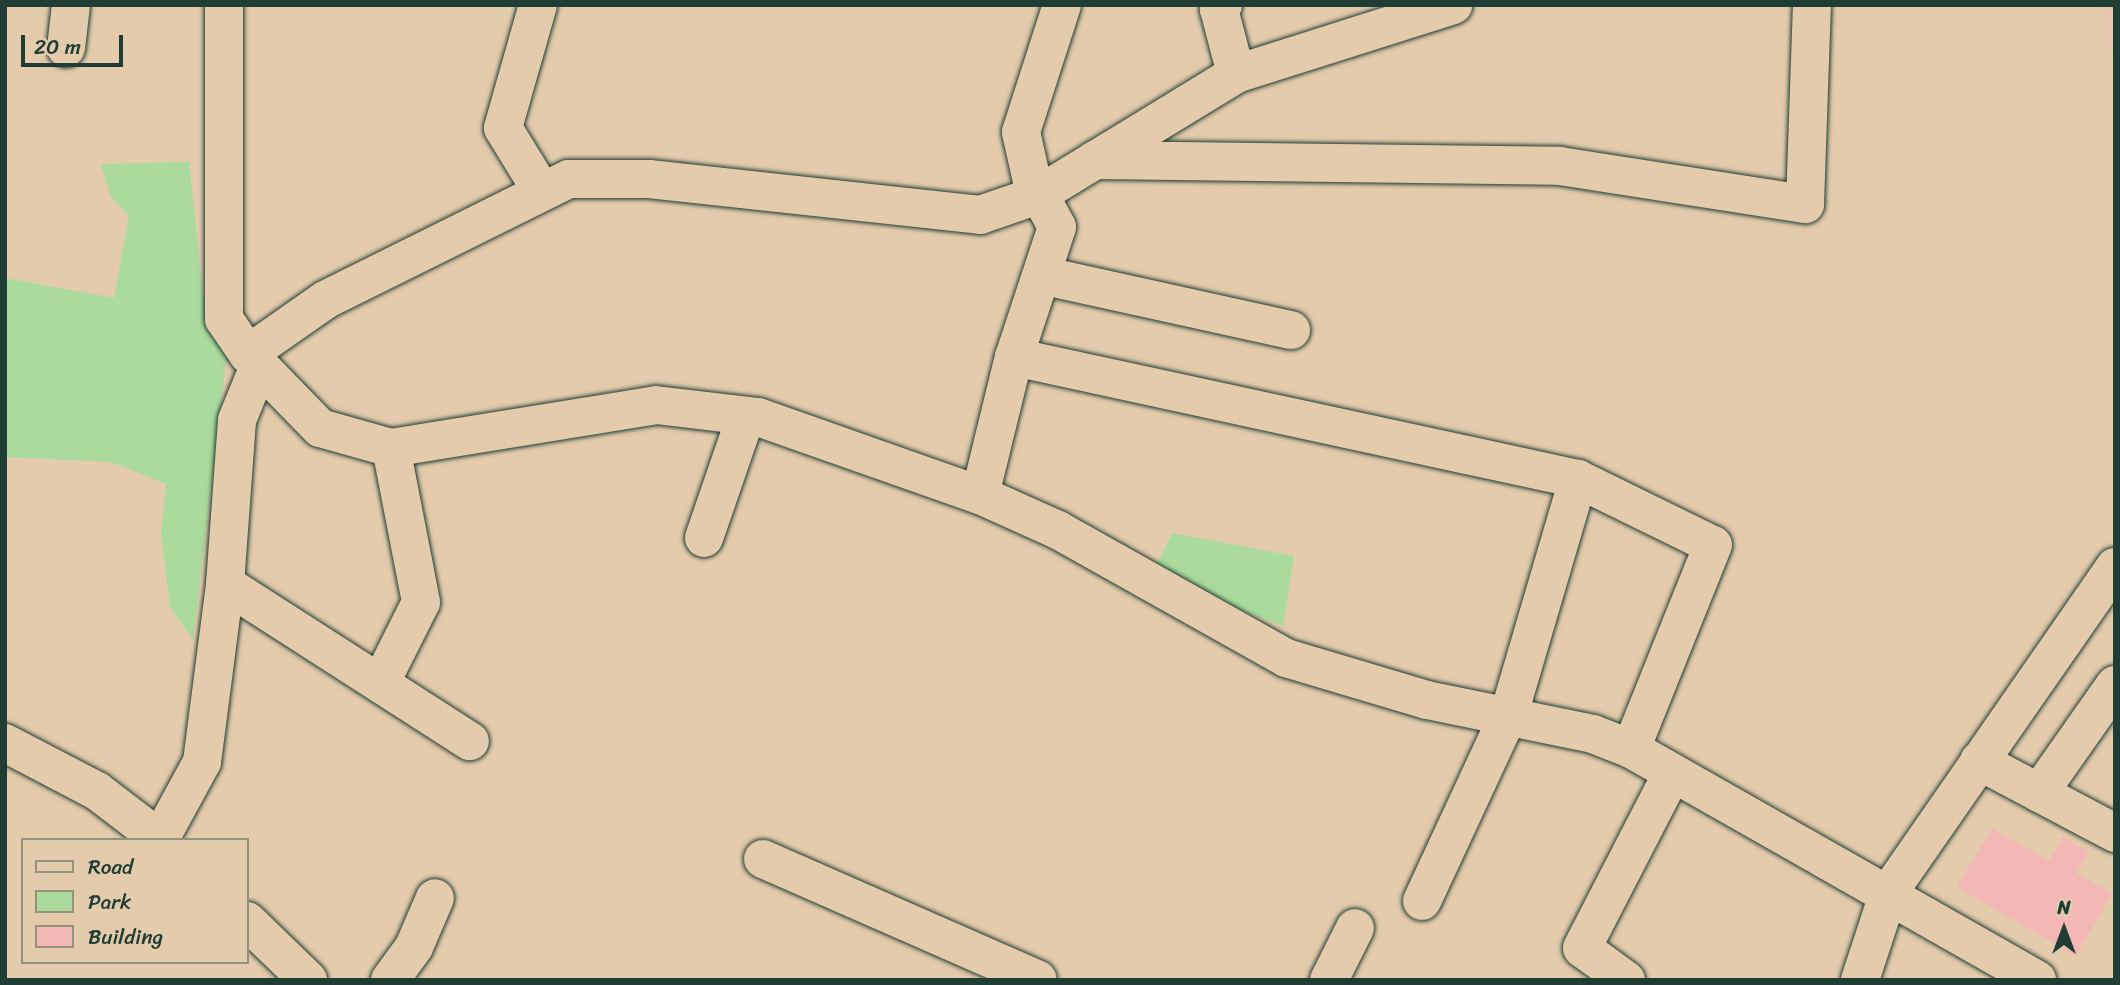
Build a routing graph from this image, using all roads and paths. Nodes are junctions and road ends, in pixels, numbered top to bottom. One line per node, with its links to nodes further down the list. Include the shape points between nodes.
1 (71, 5): 8 (street)
2 (224, 5): 16 (street, via 225,319)
3 (538, 5): 11 (street, via 503,128)
4 (1062, 5): 12 (street, via 1021,132)
5 (1223, 5): 9 (street, via 1219,9)
6 (1453, 5): 9 (street)
7 (1812, 5): 10 (street, via 1805,204 1559,166)
8 (66, 48)
9 (1236, 74): 10 (street)
10 (1095, 160): 12 (street)
11 (541, 190): 12 (street, via 569,178 649,178 981,215); 16 (street, via 325,300)
12 (1038, 195): 13 (street, via 1056,227)
13 (1045, 276): 14 (street); 15 (street)
14 (1291, 330)
15 (1014, 357): 19 (street); 20 (street)
16 (253, 360): 18 (street, via 320,428); 23 (street, via 237,420)
17 (746, 416): 18 (street, via 656,405); 20 (street); 21 (street)
18 (391, 448): 24 (street, via 421,602)
19 (1578, 479): 26 (street); 29 (street, via 1713,545)
20 (979, 495): 26 (street, via 1058,530 1154,590 1286,658 1427,700)
21 (704, 538)
22 (2115, 568): 30 (street)
23 (225, 584): 24 (street); 35 (street, via 202,762)
24 (381, 682): 27 (street)
25 (2115, 685): 32 (street)
26 (1508, 714): 29 (street); 39 (street)
27 (470, 741)
28 (5, 743): 34 (street, via 97,791)
29 (1631, 750): 31 (street)
30 (1979, 761): 32 (street); 37 (street)
31 (1672, 774): 37 (street); 46 (street, via 1582,948)
32 (2039, 793): 33 (street)
33 (2115, 833)
34 (157, 838)
35 (161, 838)
36 (763, 859): 44 (street)
37 (1889, 892): 47 (street); 48 (street)
38 (435, 898): 43 (street, via 414,947)
39 (1422, 901)
40 (248, 922): 42 (street)
41 (1354, 928): 45 (street)
42 (308, 980)
43 (390, 980)
44 (1038, 980)
45 (1329, 980)
46 (1626, 980)
47 (1860, 980)
48 (2037, 980)

